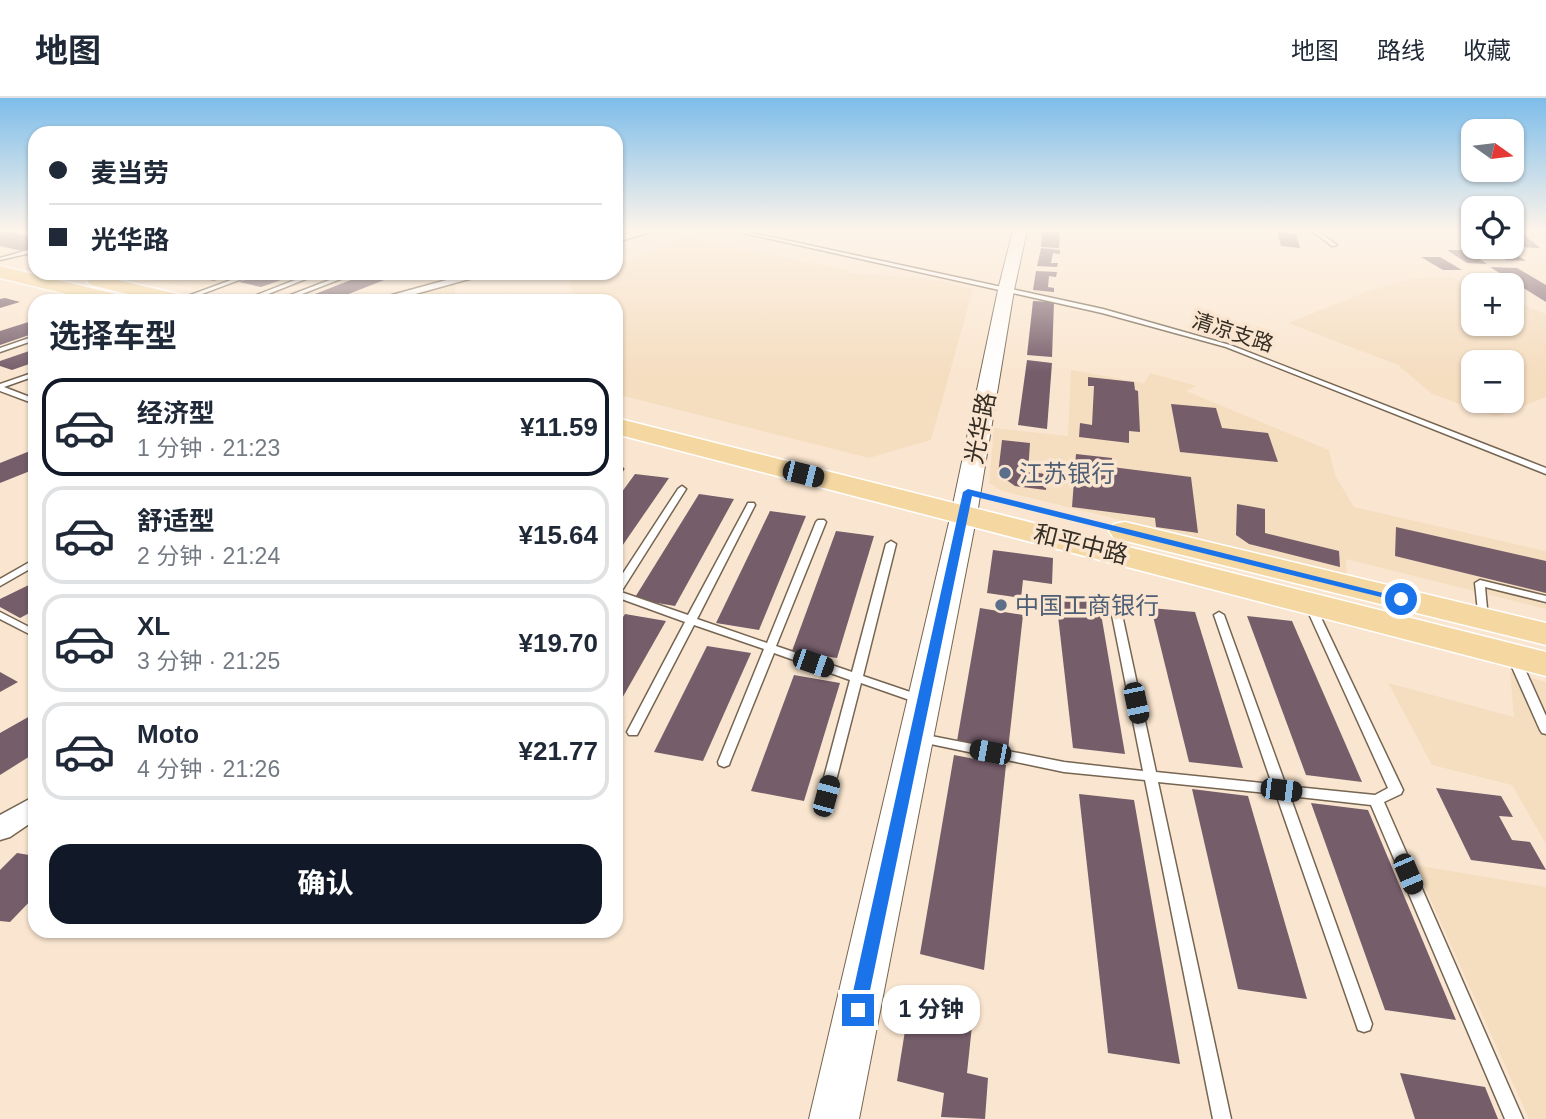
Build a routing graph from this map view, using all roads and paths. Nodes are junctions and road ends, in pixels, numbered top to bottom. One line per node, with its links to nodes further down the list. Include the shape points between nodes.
1 (950, 278): 9 (lane, 清凉支路)
2 (1009, 278): 9 (main road, 光华路)
3 (55, 280): 10 (main road)
4 (96, 280): 11 (main road)
5 (236, 280): 12 (lane)
6 (300, 280): 13 (lane)
7 (334, 280): 14 (lane)
8 (458, 280): 15 (street)
9 (1006, 290): 23 (lane, 清凉支路, via 1228,346); 25 (main road, 光华路)
10 (99, 294)
11 (153, 294)
12 (199, 294)
13 (263, 294)
14 (297, 294)
15 (403, 294)
16 (28, 340): 17 (lane)
17 (0, 350)
18 (28, 377): 19 (lane)
19 (0, 387): 20 (lane)
20 (28, 399)
21 (623, 408): 25 (main road, 和平中路)
22 (623, 428): 25 (main road, 和平中路)
23 (1546, 471)
24 (682, 489): 30 (lane)
25 (966, 503): 34 (main road, 和平中路); 38 (main road, 和平中路); 46 (main road, 光华路)
26 (751, 505): 39 (lane)
27 (821, 522): 42 (lane)
28 (891, 544): 45 (lane)
29 (28, 566): 31 (lane)
30 (623, 582)
31 (0, 583)
32 (623, 596): 39 (lane)
33 (1546, 599): 38 (lane, via 1480,583)
34 (1308, 603): 43 (main road, 和平中路); 53 (lane, via 1396,790)
35 (1115, 605): 50 (lane)
36 (0, 615): 40 (lane)
37 (1219, 615): 51 (lane)
38 (1483, 619): 41 (main road, 和平中路)
39 (691, 620): 42 (lane); 48 (lane)
40 (28, 630)
41 (1546, 634)
42 (770, 648): 45 (lane); 49 (lane)
43 (1513, 656): 44 (main road, 和平中路); 47 (lane)
44 (1546, 664)
45 (856, 678): 46 (lane); 52 (lane)
46 (920, 719): 50 (lane, via 1064,767); 57 (main road, 光华路)
47 (1546, 730)
48 (633, 732)
49 (724, 762)
50 (1151, 776): 51 (lane); 58 (lane)
51 (1281, 790): 53 (lane); 56 (lane)
52 (826, 796)
53 (1376, 800): 59 (lane)
54 (28, 811): 55 (street)
55 (0, 829)
56 (1364, 1024)
57 (834, 1119)
58 (1222, 1119)
59 (1514, 1119)

